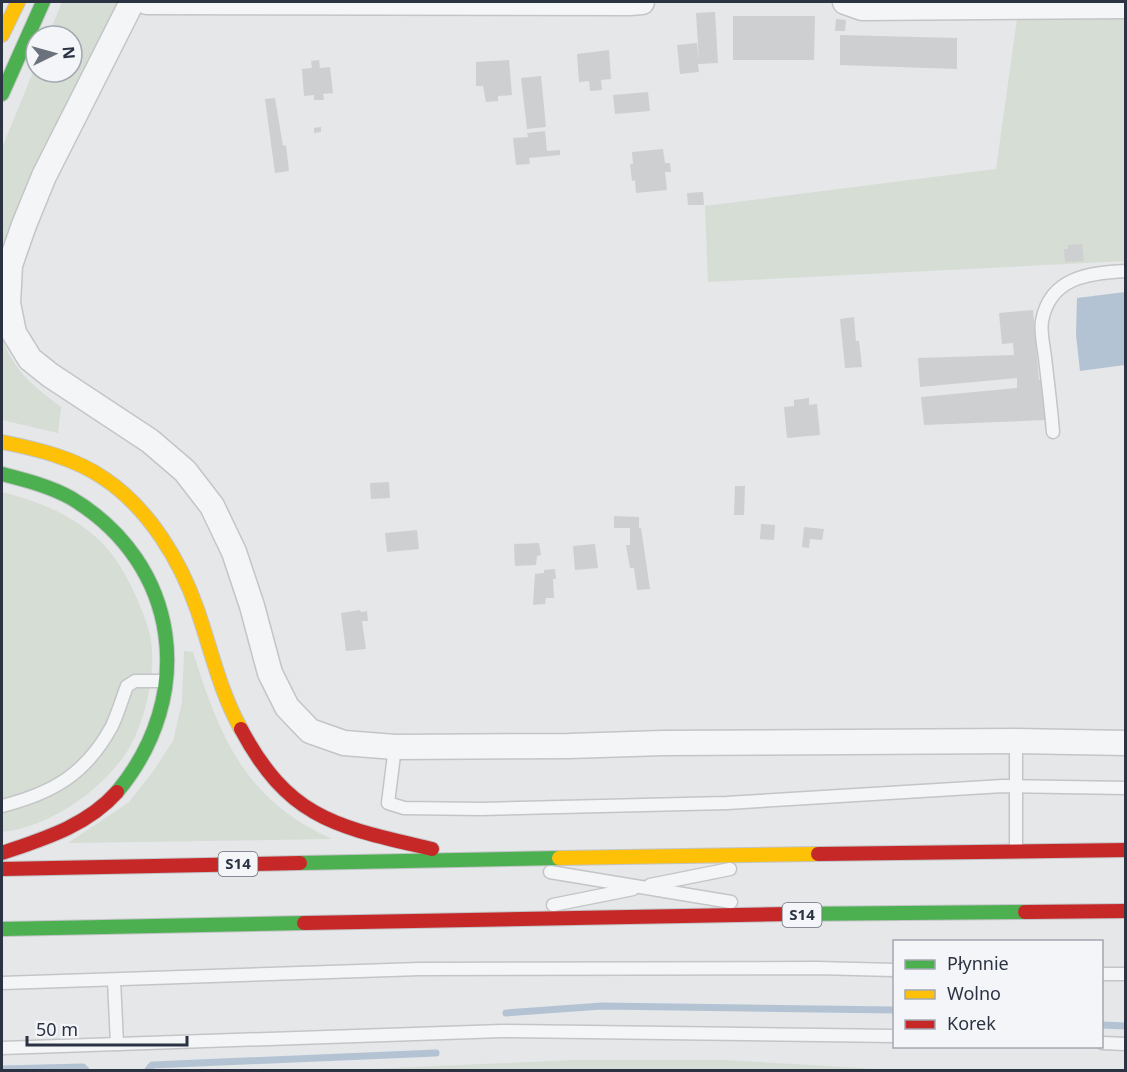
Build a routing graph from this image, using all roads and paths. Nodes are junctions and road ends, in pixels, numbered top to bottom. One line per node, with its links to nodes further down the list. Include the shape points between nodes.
1 (18, 2): 8 (main road)
2 (43, 2): 9 (main road)
3 (132, 2): 17 (street, via 44,176 24,225 10,266 8,303 14,333 30,359 150,441 185,471 212,506 234,552 270,673 287,707 310,730 344,743)
4 (147, 2): 5 (street)
5 (642, 2)
6 (845, 2): 7 (street, via 862,8)
7 (1125, 6)
8 (2, 35)
9 (2, 94)
10 (1125, 271): 11 (lane, via 1091,273 1071,280 1047,304 1041,323)
11 (1053, 432)
12 (2, 442): 25 (main road, via 60,457 106,479 158,531 189,589 234,720 281,787 326,819)
13 (2, 474): 14 (main road, via 77,502 117,536 137,560 162,612)
14 (167, 681): 20 (lane, via 135,681 127,686 112,724 80,768 55,788); 23 (main road, via 161,717 142,760 119,790 93,814 51,837)
15 (1016, 741): 16 (street); 17 (street); 18 (lane)
16 (1125, 743)
17 (395, 747): 18 (lane, via 388,803 404,808 727,804)
18 (1016, 786): 19 (lane); 22 (lane)
19 (1125, 788)
20 (2, 806)
21 (1125, 850): 22 (main road, S14)
22 (1016, 851): 24 (main road, S14)
23 (2, 853)
24 (802, 854): 25 (main road, S14); 27 (lane)
25 (475, 859): 26 (main road, S14); 27 (lane)
26 (2, 869)
27 (641, 887): 29 (lane); 30 (lane)
28 (1125, 911): 29 (main road, S14)
29 (808, 914): 30 (main road, S14)
30 (478, 921): 31 (main road, S14)
31 (2, 928)
32 (893, 970): 35 (lane, via 420,969)
33 (1103, 974): 34 (lane)
34 (1125, 974)
35 (114, 980): 36 (lane); 39 (lane)
36 (2, 983)
37 (893, 1036): 39 (lane, via 502,1031)
38 (1103, 1043): 40 (lane)
39 (117, 1044): 41 (lane)
40 (1125, 1044)
41 (2, 1048)

